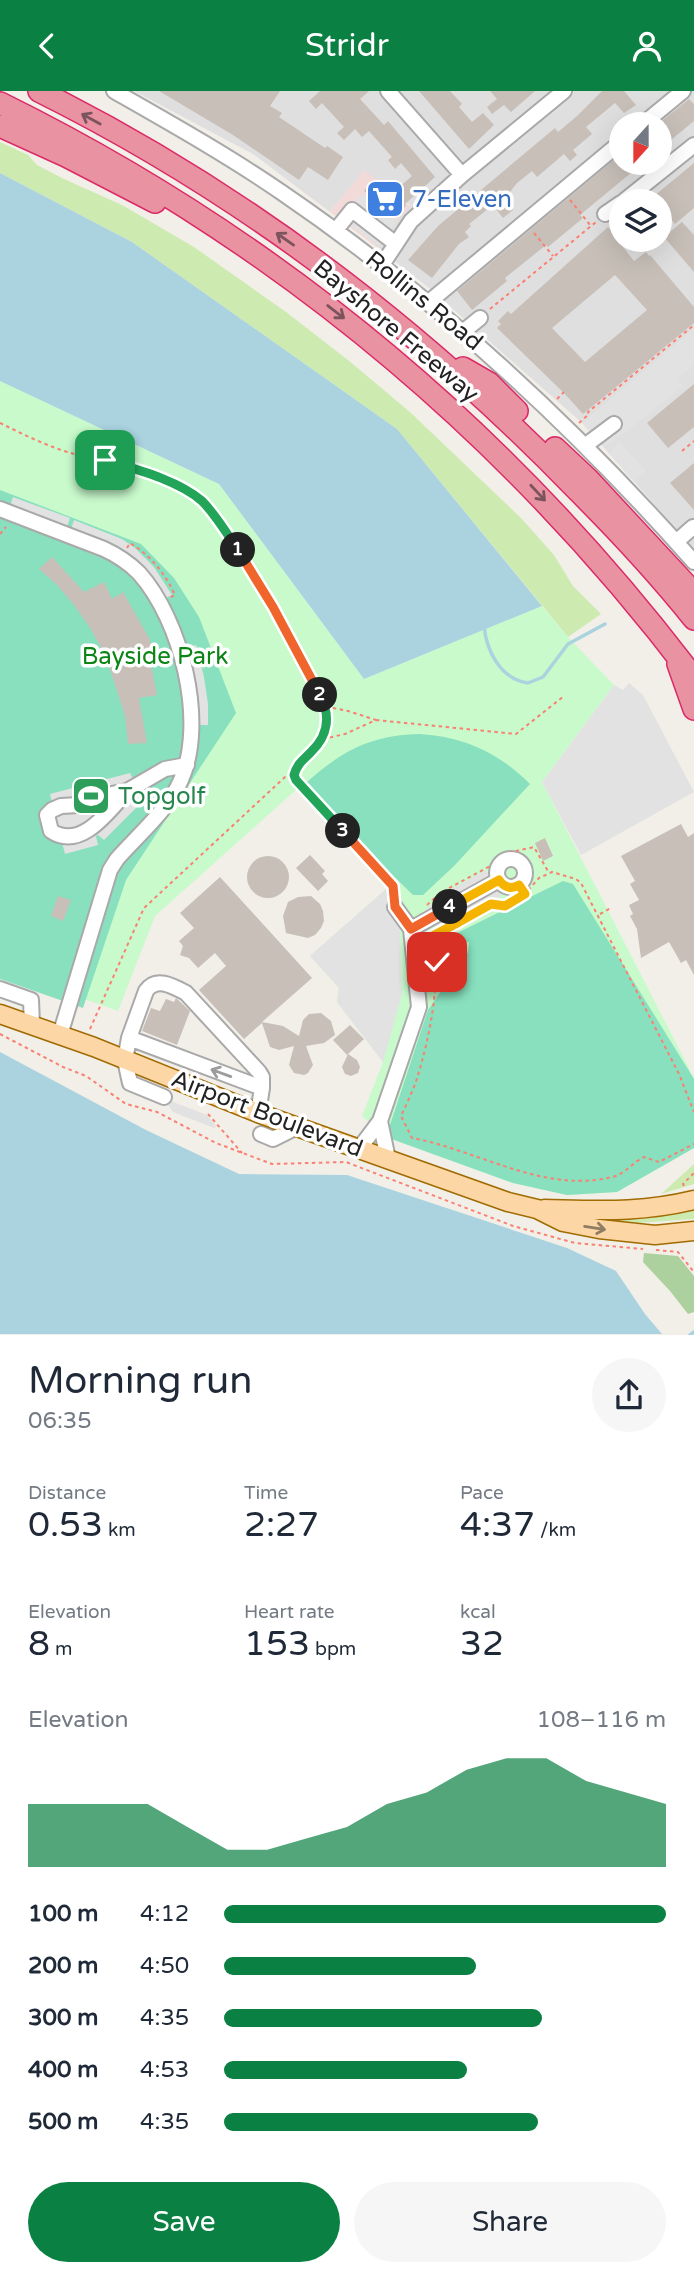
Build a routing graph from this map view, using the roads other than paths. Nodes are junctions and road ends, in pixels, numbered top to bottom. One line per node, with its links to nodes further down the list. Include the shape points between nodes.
1 (39, 91): 22 (highway, Bayshore Freeway, one-way to 1, via 339,278 229,201 136,143)
2 (114, 91): 15 (street, Rollins Road, via 205,143)
3 (388, 91): 11 (street)
4 (683, 91): 7 (street)
5 (559, 92): 11 (street)
6 (0, 103): 16 (highway, Bayshore Freeway, via 117,165)
7 (658, 112)
8 (0, 126): 16 (highway)
9 (694, 145): 12 (street)
10 (609, 152): 19 (street)
11 (462, 175): 17 (street, via 411,221)
12 (638, 189)
13 (609, 211): 14 (street)
14 (605, 214)
15 (336, 230): 17 (street, via 352,210); 18 (street, Rollins Road)
16 (241, 243): 31 (highway, Bayshore Freeway, one-way to 31, via 358,329 433,392 526,480 610,572)
17 (396, 244): 18 (street)
18 (382, 265): 19 (street, Rollins Road)
19 (429, 302): 21 (street, Rollins Road)
20 (480, 318): 21 (street)
21 (464, 331): 24 (street, Rollins Road)
22 (416, 340): 29 (highway, via 489,383 588,479); 30 (highway, Bayshore Freeway, via 558,470)
23 (614, 424): 24 (street)
24 (586, 445): 27 (street, Rollins Road)
25 (0, 509): 34 (street, via 104,549 138,572 159,603 183,657 191,733)
26 (693, 527): 27 (street)
27 (676, 541): 28 (street, Rollins Road)
28 (694, 562)
29 (694, 593)
30 (694, 619)
31 (674, 652): 32 (highway, Bayshore Freeway); 33 (highway)
32 (694, 678)
33 (694, 709)
34 (187, 765): 35 (street, via 165,769); 42 (street, via 172,798 110,870)
35 (127, 791): 35 (street, via 52,810 47,815 51,831 71,837 87,830)
36 (499, 880): 36 (street, via 522,890 524,866 507,859 499,865); 38 (street)
37 (398, 902): 38 (street)
38 (417, 930): 48 (street, via 419,1007)
39 (0, 989): 41 (street, via 31,1000)
40 (0, 1014): 41 (main road, Airport Boulevard)
41 (32, 1025): 42 (main road, Airport Boulevard)
42 (60, 1035): 44 (main road, Airport Boulevard)
43 (129, 1038): 44 (street); 45 (street, one-way to 43); 45 (street, via 148,987 157,983 175,987 252,1063 262,1077)
44 (125, 1060): 46 (street, via 130,1083); 47 (main road, Airport Boulevard)
45 (262, 1088): 47 (street)
46 (164, 1097)
47 (258, 1113): 49 (main road, Airport Boulevard)
48 (380, 1121): 51 (street); 52 (street)
49 (297, 1127): 50 (street, via 272,1139); 51 (main road, Airport Boulevard)
50 (261, 1134)
51 (359, 1149): 52 (main road, Airport Boulevard)
52 (388, 1159): 54 (main road, Airport Boulevard)
53 (690, 1194): 54 (main road, Airport Boulevard, via 651,1208 616,1212)
54 (537, 1209): 55 (main road, Airport Boulevard, one-way to 55, via 563,1222 619,1232)
55 (694, 1231)

